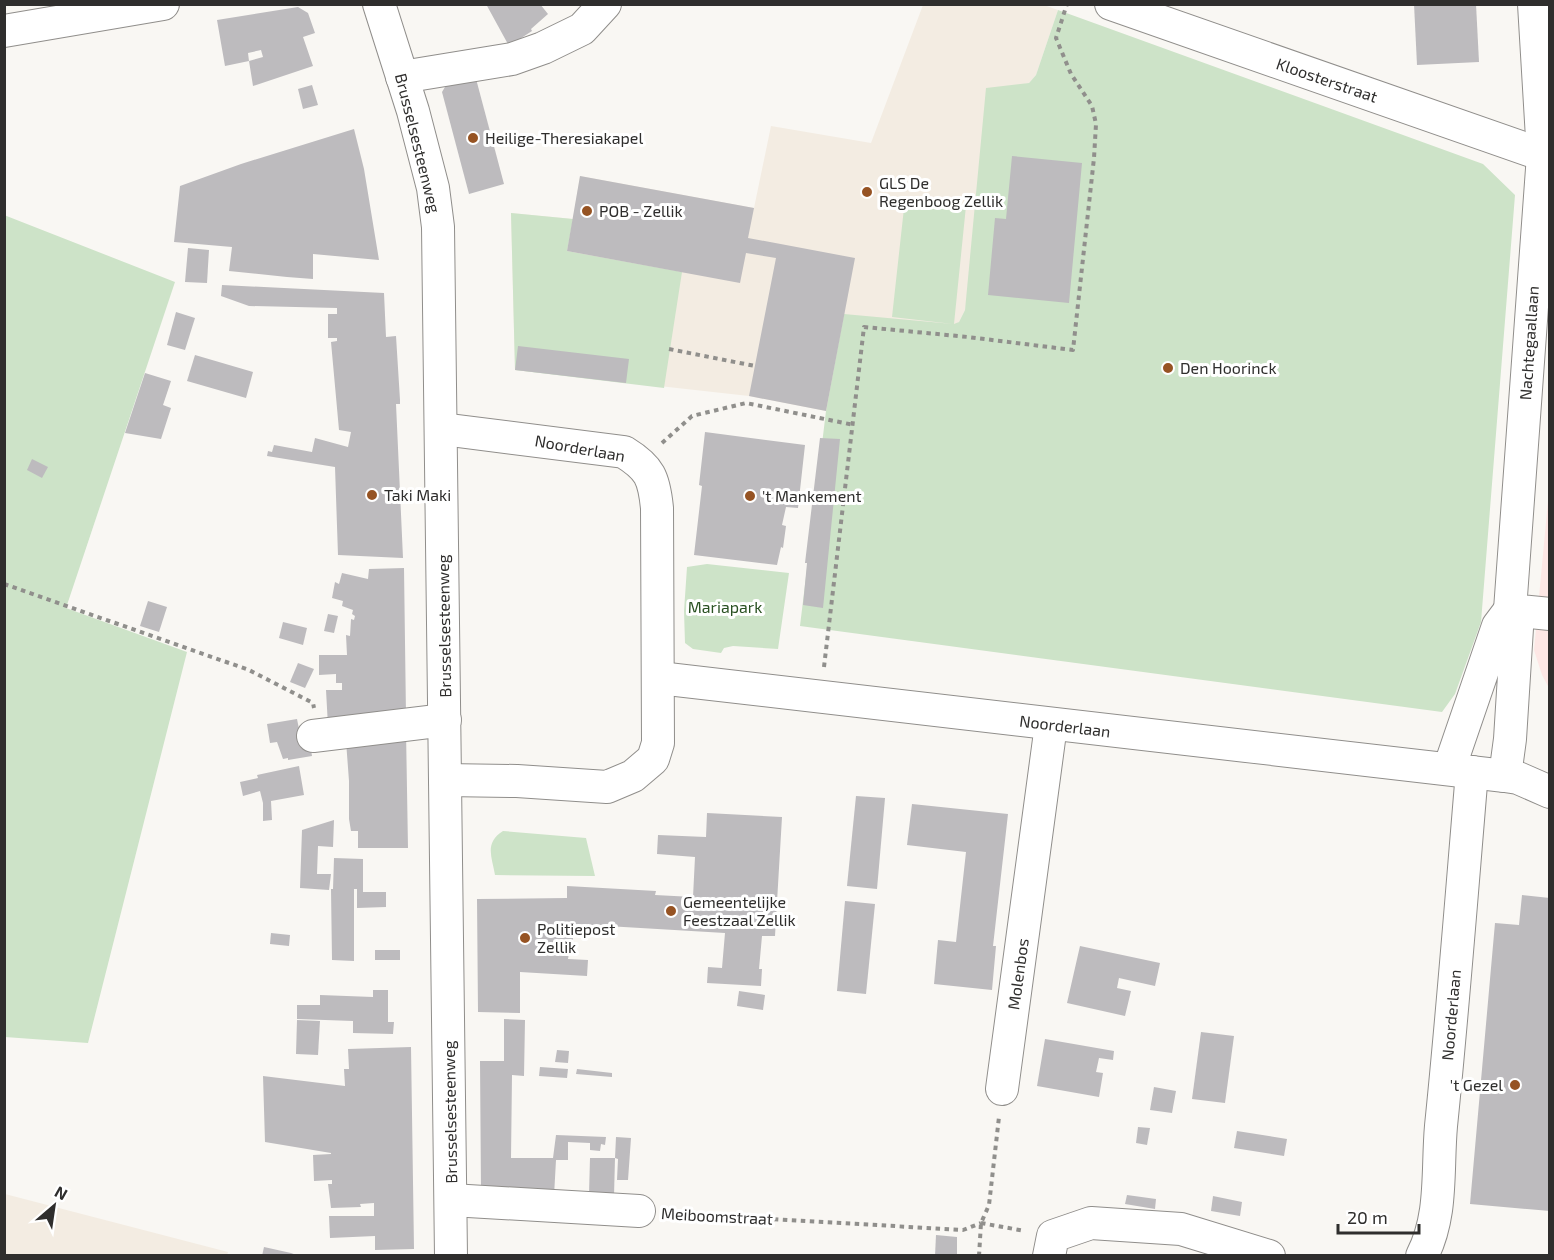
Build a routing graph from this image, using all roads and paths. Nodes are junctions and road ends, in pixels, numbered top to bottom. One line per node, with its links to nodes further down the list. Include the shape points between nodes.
1 (163, 4): 7 (street)
2 (379, 4): 8 (street, Brusselsesteenweg)
3 (605, 4): 8 (street, via 582,29 512,59)
4 (1067, 4): 12 (path, via 1056,38 1071,75 1092,106 1096,124 1073,350 864,327)
5 (1111, 4): 9 (street, Kloosterstraat)
6 (1534, 4): 9 (street, Nachtegaallaan)
7 (4, 31)
8 (402, 77): 13 (street, Brusselsesteenweg, via 437,207)
9 (1546, 155): 16 (street, Nachtegaallaan)
10 (669, 349): 11 (path)
11 (755, 366)
12 (854, 425): 14 (path, via 746,403 692,416); 19 (path)
13 (442, 429): 14 (street, Noorderlaan, via 624,452); 20 (street, Brusselsesteenweg)
14 (641, 462): 18 (street, Noorderlaan, via 655,485 656,496)
15 (4, 584): 22 (path, via 249,670 313,703)
16 (1510, 610): 17 (street); 23 (street, Nachtegaallaan, via 1498,626); 25 (street, Nachtegaallaan, via 1517,628 1510,739)
17 (1550, 614)
18 (659, 678): 19 (street, Noorderlaan); 26 (street, Noorderlaan, via 658,743 653,759 633,777 607,787)
19 (820, 697): 21 (street, Noorderlaan)
20 (445, 720): 22 (street); 26 (street, Brusselsesteenweg)
21 (1051, 724): 23 (street, Noorderlaan); 28 (street, Molenbos)
22 (319, 736)
23 (1460, 771): 25 (street, Noorderlaan); 36 (street, Noorderlaan, via 1436,1216)
24 (1550, 772): 25 (street)
25 (1512, 777): 27 (street)
26 (445, 780): 29 (street, Brusselsesteenweg)
27 (1550, 792)
28 (1002, 1089): 31 (path, via 989,1205)
29 (451, 1200): 30 (street, Meiboomstraat); 33 (street, Brusselsesteenweg)
30 (639, 1211): 31 (path, Meiboomstraat, via 963,1230)
31 (981, 1223): 32 (path); 34 (path)
32 (1051, 1246): 35 (street, via 1091,1223 1181,1229)
33 (451, 1256)
34 (979, 1256)
35 (1269, 1256)
36 (1422, 1256)

